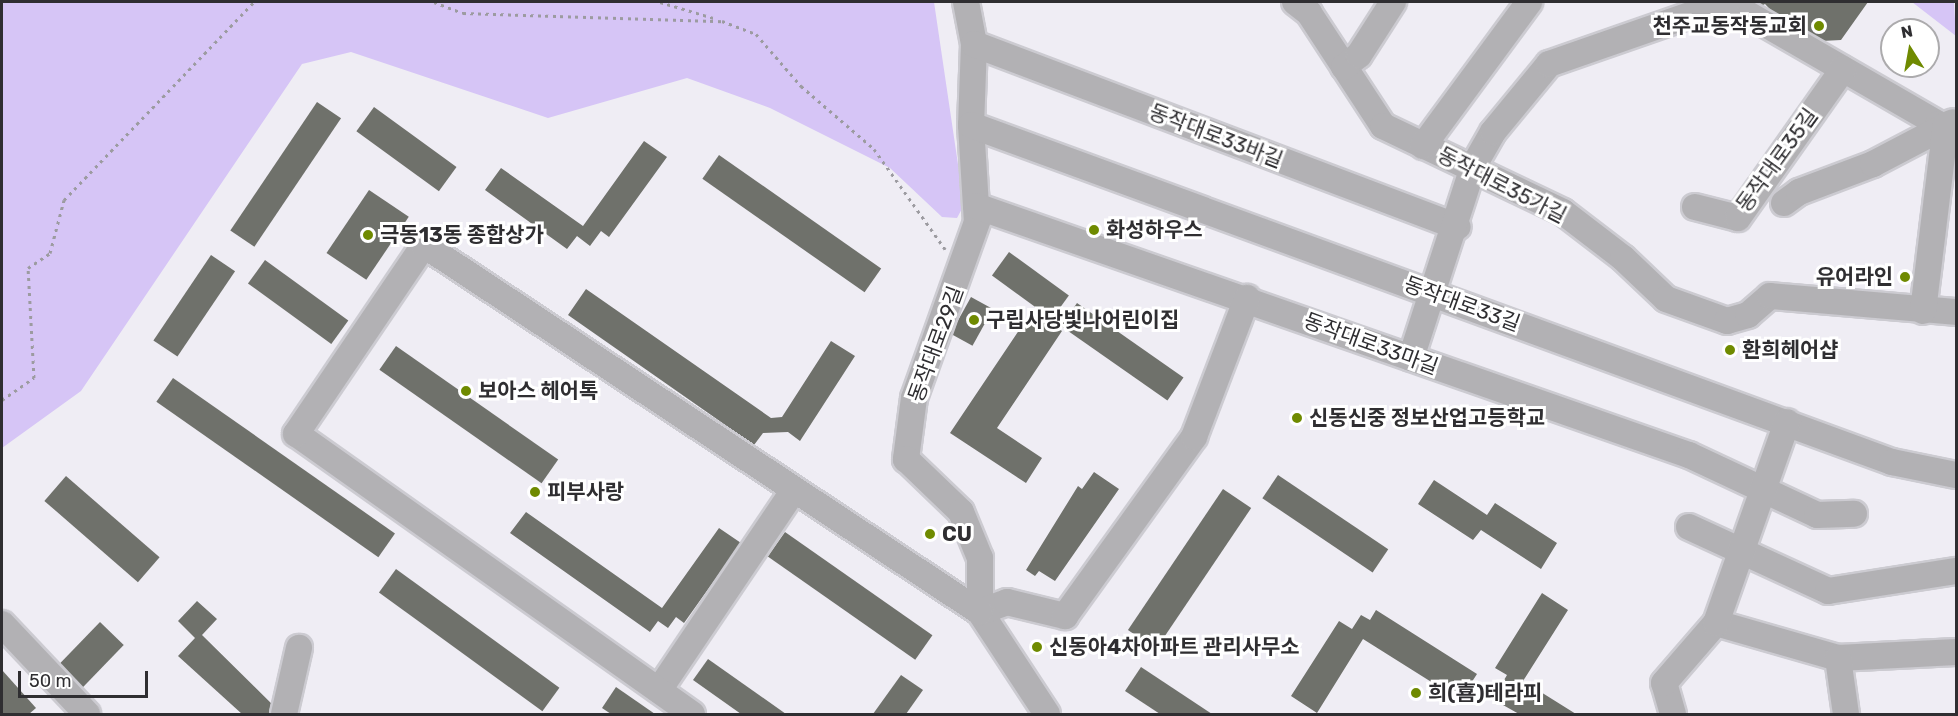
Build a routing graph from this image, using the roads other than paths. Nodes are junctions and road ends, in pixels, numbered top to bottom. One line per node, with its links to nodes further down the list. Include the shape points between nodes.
1 (966, 2): 6 (street, 동작대로29길)
2 (1295, 2): 7 (street, 동작대로35가길, via 1309,13)
3 (1393, 2): 7 (street, via 1359,55)
4 (1528, 2): 11 (street)
5 (1727, 2): 8 (street); 12 (street, via 1550,64 1493,132)
6 (974, 44): 9 (street, 동작대로29길); 16 (street, 동작대로33바길)
7 (1344, 67): 11 (street, 동작대로35가길, via 1383,126)
8 (1843, 69): 10 (street); 15 (street, 동작대로35길, via 1738,218)
9 (971, 125): 14 (street, 동작대로29길); 17 (street, 동작대로33길)
10 (1953, 125): 13 (street, 동작대로35길, via 1873,164 1798,192); 19 (street)
11 (1424, 146): 12 (street, 동작대로35가길)
12 (1473, 167): 16 (street); 19 (street, 동작대로35가길, via 1563,212 1623,258 1666,299 1727,321 1748,315 1770,296)
13 (1784, 204)
14 (976, 206): 18 (street, 동작대로33마길); 30 (street, 동작대로29길, via 977,222 960,278 914,399 906,459 961,512 980,558)
15 (1695, 207)
16 (1458, 227): 17 (street)
17 (1434, 294): 21 (street); 22 (street, 동작대로33길)
18 (1247, 298): 21 (street, 동작대로33마길); 30 (street, via 1194,437 1065,616 1007,602)
19 (1923, 311): 20 (street, 동작대로35가길)
20 (1956, 312)
21 (1411, 358): 24 (street, 동작대로33마길, via 1689,455)
22 (1787, 422): 23 (street, 동작대로33길, via 1892,462); 24 (street)
23 (1956, 475)
24 (1764, 487): 26 (street, 동작대로33마길, via 1817,515); 28 (street)
25 (792, 493): 30 (street); 36 (street); 36 (street, via 424,246 296,434)
26 (1854, 514)
27 (1689, 527): 28 (street)
28 (1742, 552): 29 (street, via 1828,591); 31 (street)
29 (1956, 571)
30 (980, 612): 40 (street)
31 (1716, 623): 35 (street); 41 (street, via 1664,683)
32 (2, 624): 37 (street)
33 (299, 648): 38 (street)
34 (1956, 652): 35 (street)
35 (1838, 658): 42 (street)
36 (659, 690): 39 (street)
37 (87, 714)
38 (284, 714)
39 (692, 714)
40 (1047, 714)
41 (1673, 714)
42 (1846, 714)

